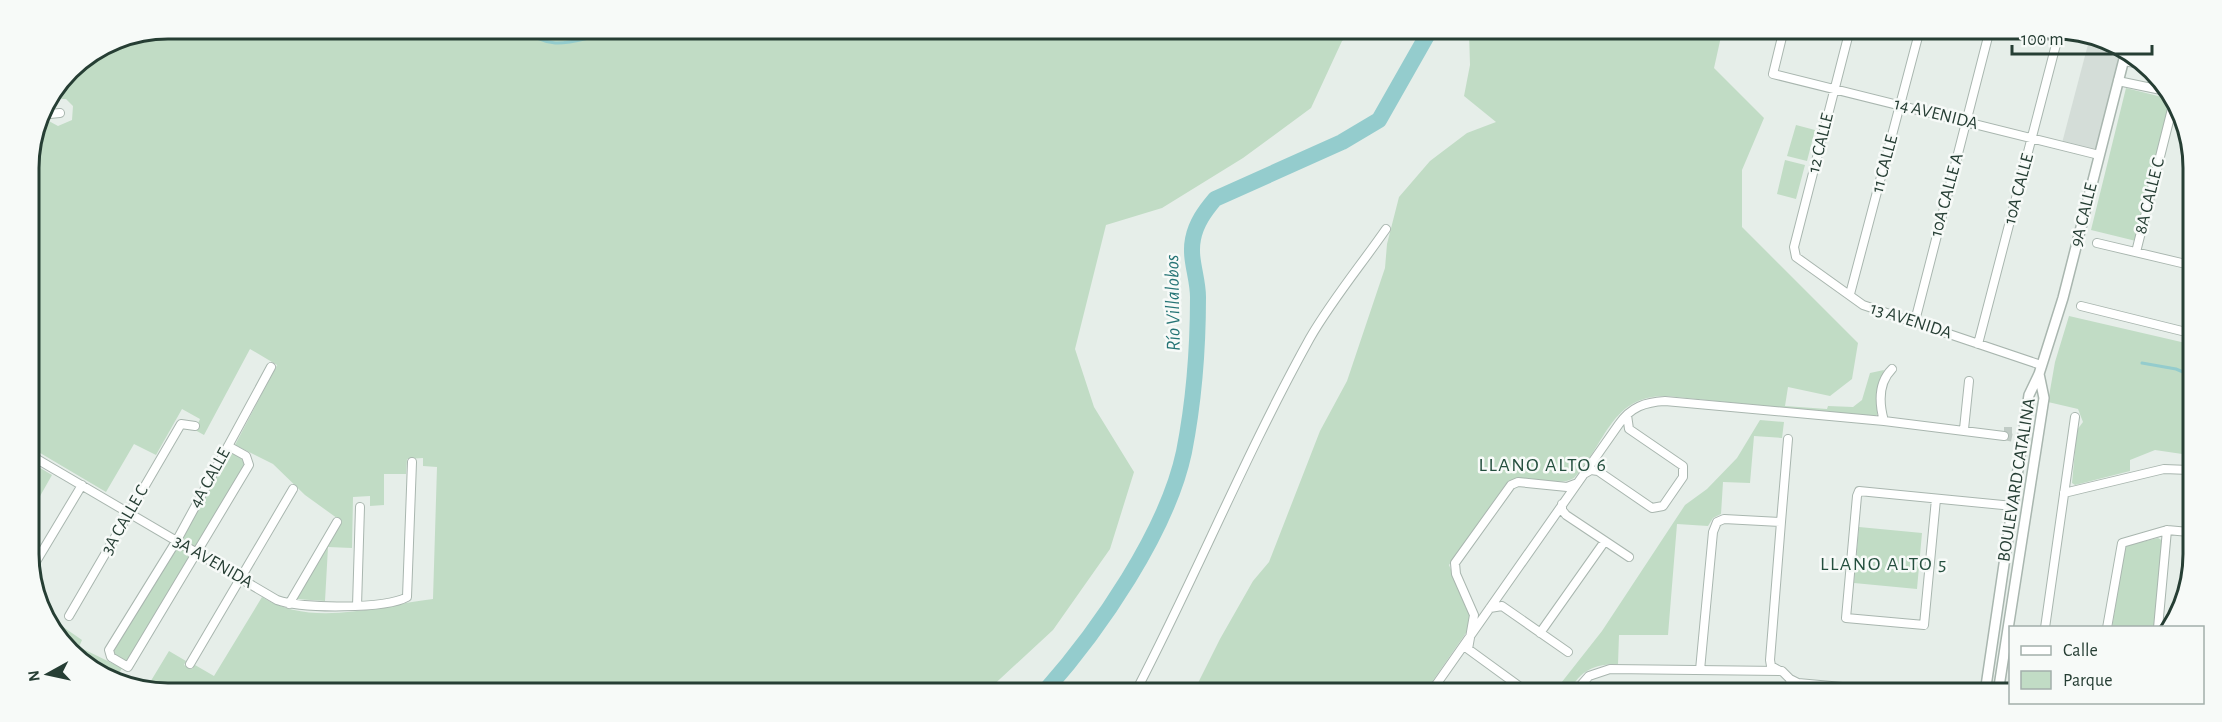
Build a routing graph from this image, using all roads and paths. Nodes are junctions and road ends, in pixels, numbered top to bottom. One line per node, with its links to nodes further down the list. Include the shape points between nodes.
1 (1782, 39): 8 (street, 14 AVENIDA, via 1773,73)
2 (1848, 39): 8 (street, 12 CALLE)
3 (1917, 39): 10 (street, 11 CALLE)
4 (1987, 39): 14 (street, 10A CALLE A)
5 (2057, 39): 15 (street, 10A CALLE)
6 (2124, 59): 7 (street, 9A CALLE)
7 (2118, 81): 9 (street); 16 (street, 9A CALLE)
8 (1835, 89): 10 (street, 14 AVENIDA); 20 (street, 12 CALLE)
9 (2155, 89)
10 (1900, 105): 14 (street, 14 AVENIDA); 22 (street, 11 CALLE)
11 (60, 113): 13 (street)
12 (2171, 113): 19 (street, 8A CALLE C)
13 (51, 114)
14 (1966, 122): 15 (street, 14 AVENIDA); 24 (street, 10A CALLE A)
15 (2032, 138): 16 (street, 14 AVENIDA); 26 (street, 10A CALLE)
16 (2099, 155): 29 (street, 9A CALLE, via 2063,298)
17 (1386, 229): 75 (street, via 1311,336)
18 (2097, 243): 19 (street)
19 (2136, 252): 21 (street)
20 (1795, 254): 22 (street, 13 AVENIDA)
21 (2183, 263)
22 (1850, 294): 24 (street, 13 AVENIDA, via 1863,305)
23 (2081, 306): 25 (street)
24 (1915, 321): 26 (street, 13 AVENIDA)
25 (2183, 331)
26 (1978, 344): 29 (street, 13 AVENIDA)
27 (271, 367): 38 (street, 4A CALLE)
28 (1892, 369): 33 (street, via 1881,389)
29 (2040, 369): 48 (street, BOULEVARD CATALINA, via 2019,435); 82 (street, BOULEVARD CATALINA, via 2044,398)
30 (1969, 381): 35 (street)
31 (1628, 412): 33 (street, via 1640,405 1665,401); 42 (street); 42 (street, via 1629,429 1683,465 1683,477 1663,506 1652,508 1598,471 1591,470)
32 (2075, 417): 45 (street)
33 (1884, 421): 35 (street)
34 (195, 426): 50 (street, 3A CALLE C, via 181,424)
35 (1964, 429): 36 (street)
36 (2003, 433)
37 (1788, 439): 52 (street)
38 (228, 446): 55 (street, 4A CALLE); 57 (street, 4A CALLE, via 246,456 249,465)
39 (39, 461): 43 (street, 3A AVENIDA)
40 (412, 462): 62 (street, 3A AVENIDA, via 409,592 403,600)
41 (2183, 470): 45 (street, via 2164,469)
42 (1580, 478): 47 (street); 69 (street, via 1567,487 1518,482 1510,485 1456,560 1456,574 1474,615)
43 (81, 485): 50 (street, 3A AVENIDA); 58 (street)
44 (293, 489): 60 (street)
45 (2064, 493): 65 (street)
46 (1936, 499): 46 (street, via 1865,490 1858,493 1846,618 1924,625); 48 (street)
47 (1563, 503): 56 (street, via 1564,514); 63 (street)
48 (2013, 506): 81 (street, BOULEVARD CATALINA)
49 (360, 507): 62 (street)
50 (128, 513): 55 (street, 3A AVENIDA); 64 (street, 3A CALLE C)
51 (337, 522): 61 (street)
52 (1781, 522): 72 (street, via 1724,519 1715,524); 73 (street, via 1770,660 1771,666)
53 (2168, 530): 54 (street); 66 (street, via 2120,545); 67 (street)
54 (2183, 531)
55 (177, 540): 57 (street, 3A AVENIDA); 57 (street, 4A CALLE, via 110,650 114,659 128,667)
56 (1605, 541): 59 (street); 68 (street)
57 (197, 552): 60 (street, 3A AVENIDA)
58 (39, 556)
59 (1629, 557)
60 (242, 578): 61 (street, 3A AVENIDA); 71 (street)
61 (289, 604): 62 (street, 3A AVENIDA)
62 (357, 606)
63 (1490, 608): 68 (street, via 1502,606); 69 (street)
64 (69, 616)
65 (2045, 626)
66 (2107, 626)
67 (2158, 626)
68 (1540, 633): 70 (street)
69 (1471, 635): 76 (street); 77 (street, via 1470,651)
70 (1568, 652)
71 (190, 664)
72 (1700, 670): 73 (street); 78 (street, via 1602,670)
73 (1780, 671): 74 (street)
74 (1790, 679): 79 (street); 80 (street)
75 (1141, 683)
76 (1437, 683)
77 (1514, 683)
78 (1582, 683)
79 (1791, 683)
80 (1798, 683)
81 (1986, 683)
82 (2000, 683)

